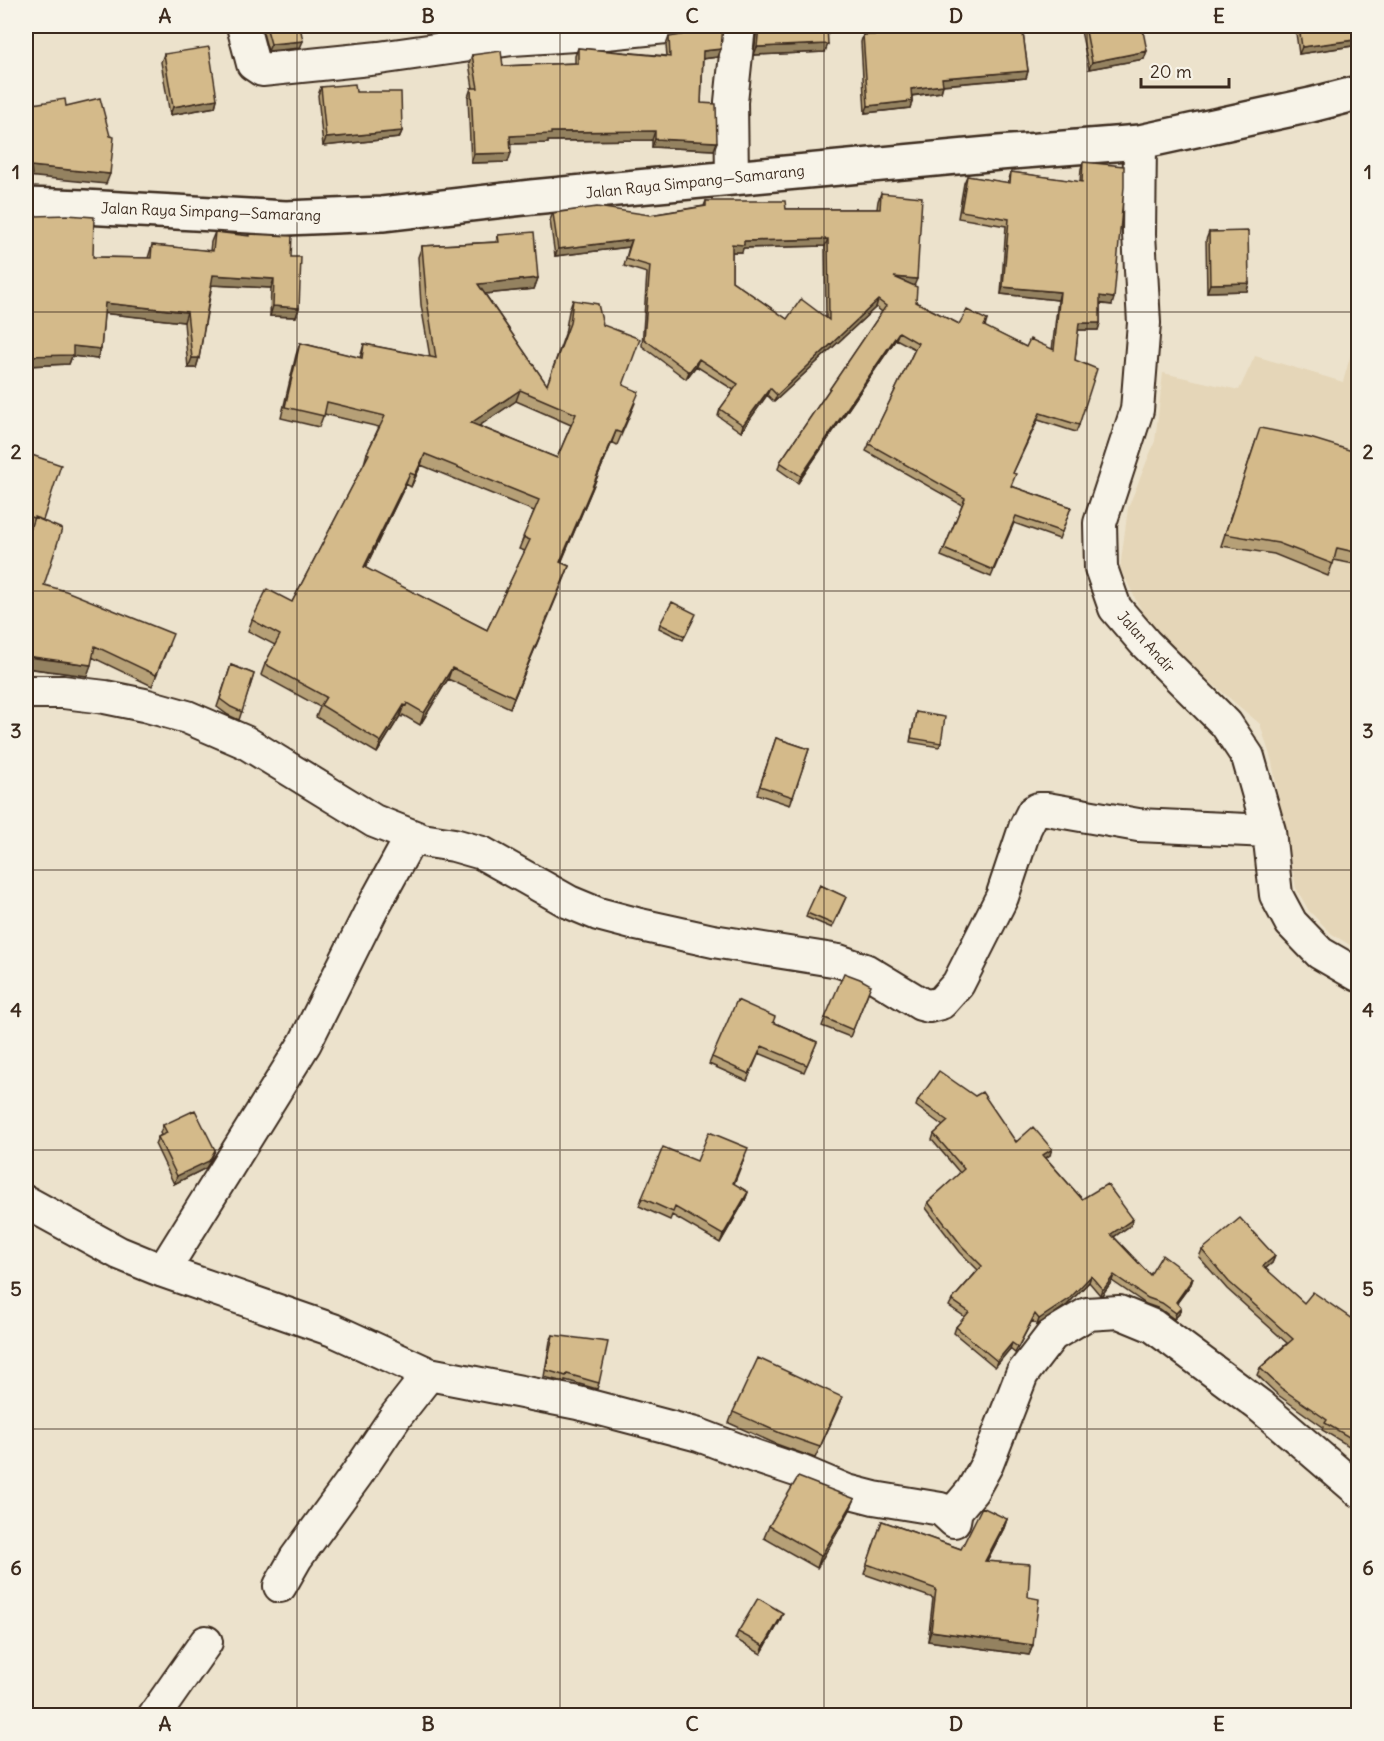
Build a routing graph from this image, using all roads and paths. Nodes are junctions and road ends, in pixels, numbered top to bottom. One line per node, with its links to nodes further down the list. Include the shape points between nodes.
1 (243, 26): 2 (street, via 253,64 262,70 512,39)
2 (676, 26)
3 (740, 26): 6 (street, via 731,102)
4 (1359, 93): 5 (main road, Jalan Raya Simpang—Samarang)
5 (1140, 142): 6 (main road, Jalan Raya Simpang—Samarang); 9 (street, Jalan Andir, via 1139,234 1144,323 1137,410 1100,523 1101,568 1115,608 1226,724 1248,757)
6 (732, 178): 7 (main road, Jalan Raya Simpang—Samarang, via 346,216 286,218)
7 (26, 205)
8 (26, 693): 10 (street, via 105,696 187,717 245,742 374,821)
9 (1269, 831): 10 (street, via 1138,825 1047,809 1032,812 1002,897 958,984 941,1003 928,1006 865,970 839,961 713,941 598,914 482,853); 11 (street, Jalan Andir, via 1276,895 1291,923 1320,952)
10 (411, 836): 13 (street, via 305,1043)
11 (1359, 975)
12 (26, 1202): 13 (street, via 118,1253)
13 (163, 1271): 14 (street, via 333,1330)
14 (429, 1374): 15 (street, via 578,1403 699,1435 847,1491 940,1509 954,1521 956,1510 987,1464 1022,1374 1038,1352 1052,1335 1087,1314 1119,1312 1153,1326 1197,1358 1259,1404); 16 (street, via 296,1558)
15 (1359, 1490)
16 (280, 1586)
17 (206, 1642): 18 (street)
18 (154, 1716)

